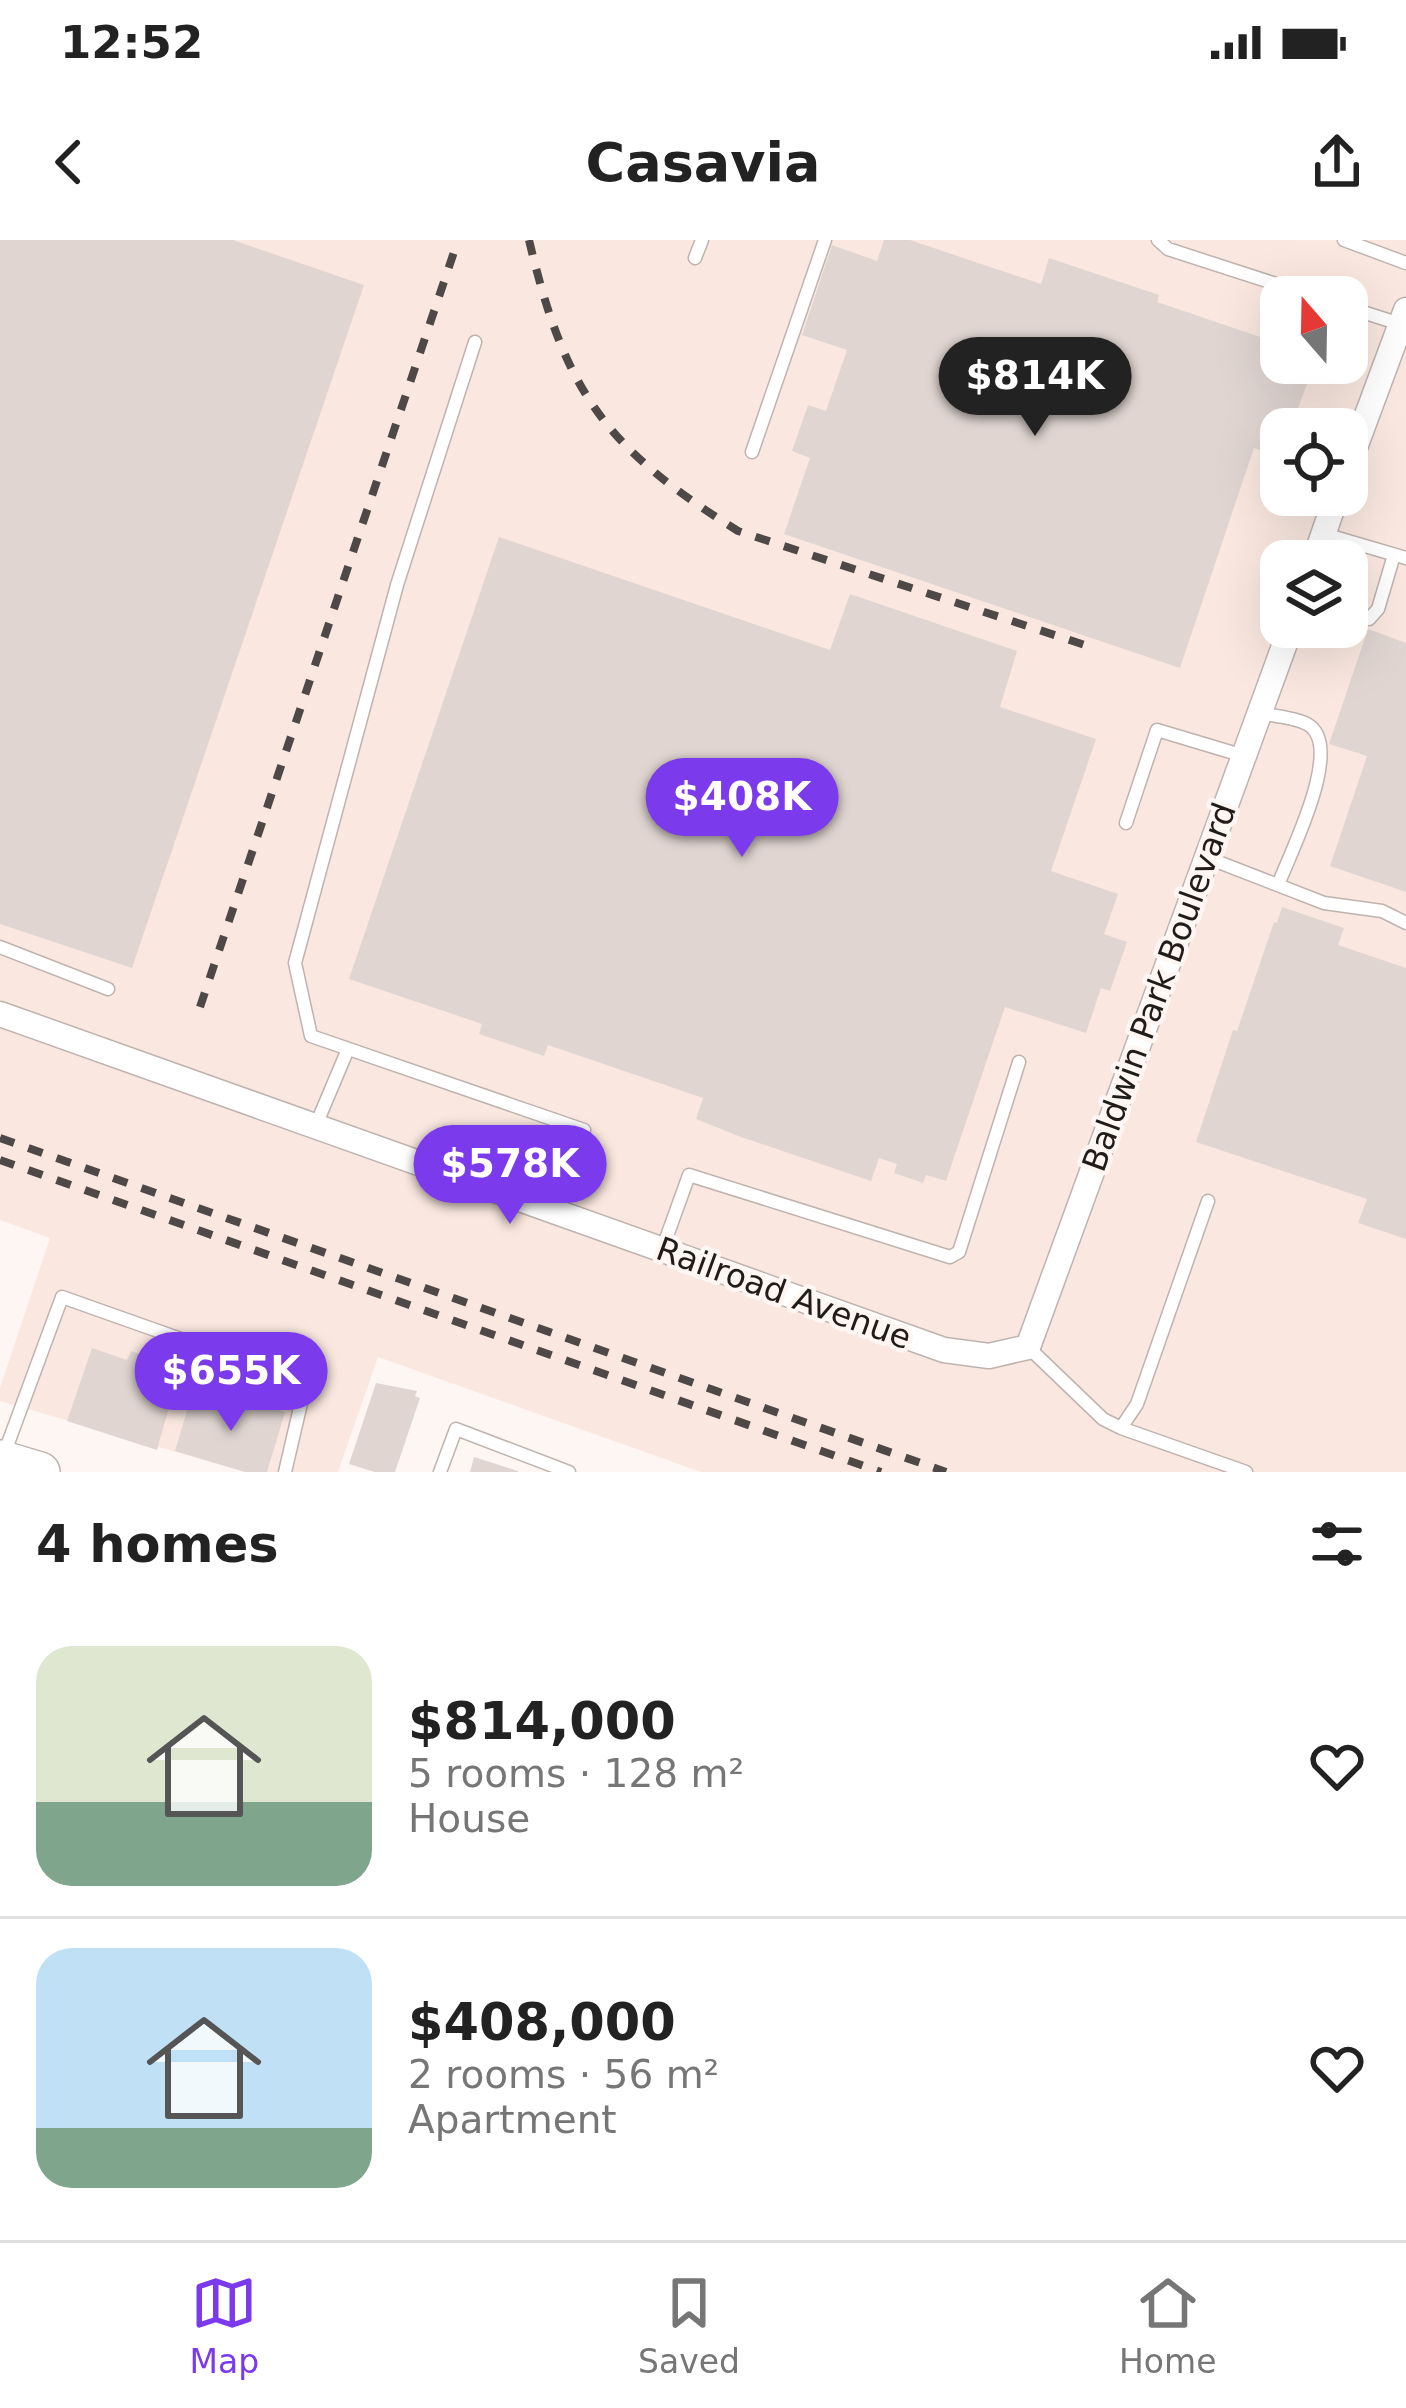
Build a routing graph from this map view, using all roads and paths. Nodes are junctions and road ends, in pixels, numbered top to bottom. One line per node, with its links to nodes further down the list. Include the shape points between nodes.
1 (702, 240): 5 (lane)
2 (825, 240): 12 (lane)
3 (1158, 240): 7 (lane)
4 (1344, 240): 6 (lane)
5 (695, 258)
6 (1406, 263)
7 (1260, 279)
8 (1368, 312): 9 (lane)
9 (1404, 320): 11 (street)
10 (476, 342): 28 (lane, via 397,585 295,963 311,1036)
11 (1368, 415)
12 (752, 452)
13 (1329, 516): 14 (street)
14 (1323, 534): 15 (street); 16 (lane)
15 (1321, 540)
16 (1400, 557): 17 (lane)
17 (1368, 619)
18 (1283, 648): 19 (street, Baldwin Park Boulevard)
19 (1259, 713): 20 (street, Baldwin Park Boulevard); 23 (lane, via 1309,724 1322,740 1323,764)
20 (1244, 756): 21 (lane, via 1157,730); 22 (street, Baldwin Park Boulevard)
21 (1126, 823)
22 (1207, 858): 23 (lane); 34 (street, Baldwin Park Boulevard)
23 (1278, 885): 24 (lane)
24 (1406, 923)
25 (0, 946): 26 (lane)
26 (108, 989)
27 (0, 1014): 30 (street, Railroad Avenue)
28 (348, 1048): 30 (lane); 31 (lane)
29 (1019, 1062): 33 (lane, via 959,1252 950,1257 689,1175)
30 (315, 1126): 33 (street, Railroad Avenue)
31 (584, 1130)
32 (1208, 1201): 35 (lane, via 1137,1404)
33 (662, 1250): 34 (street, Railroad Avenue, via 944,1349 989,1356)
34 (1028, 1348): 35 (lane)
35 (1121, 1428): 41 (lane)
36 (1, 1460): 37 (main road); 38 (lane, via 62,1297 254,1365 302,1399)
37 (40, 1472)
38 (285, 1472)
39 (440, 1472): 40 (lane, via 456,1429)
40 (569, 1472)
41 (1246, 1472)

